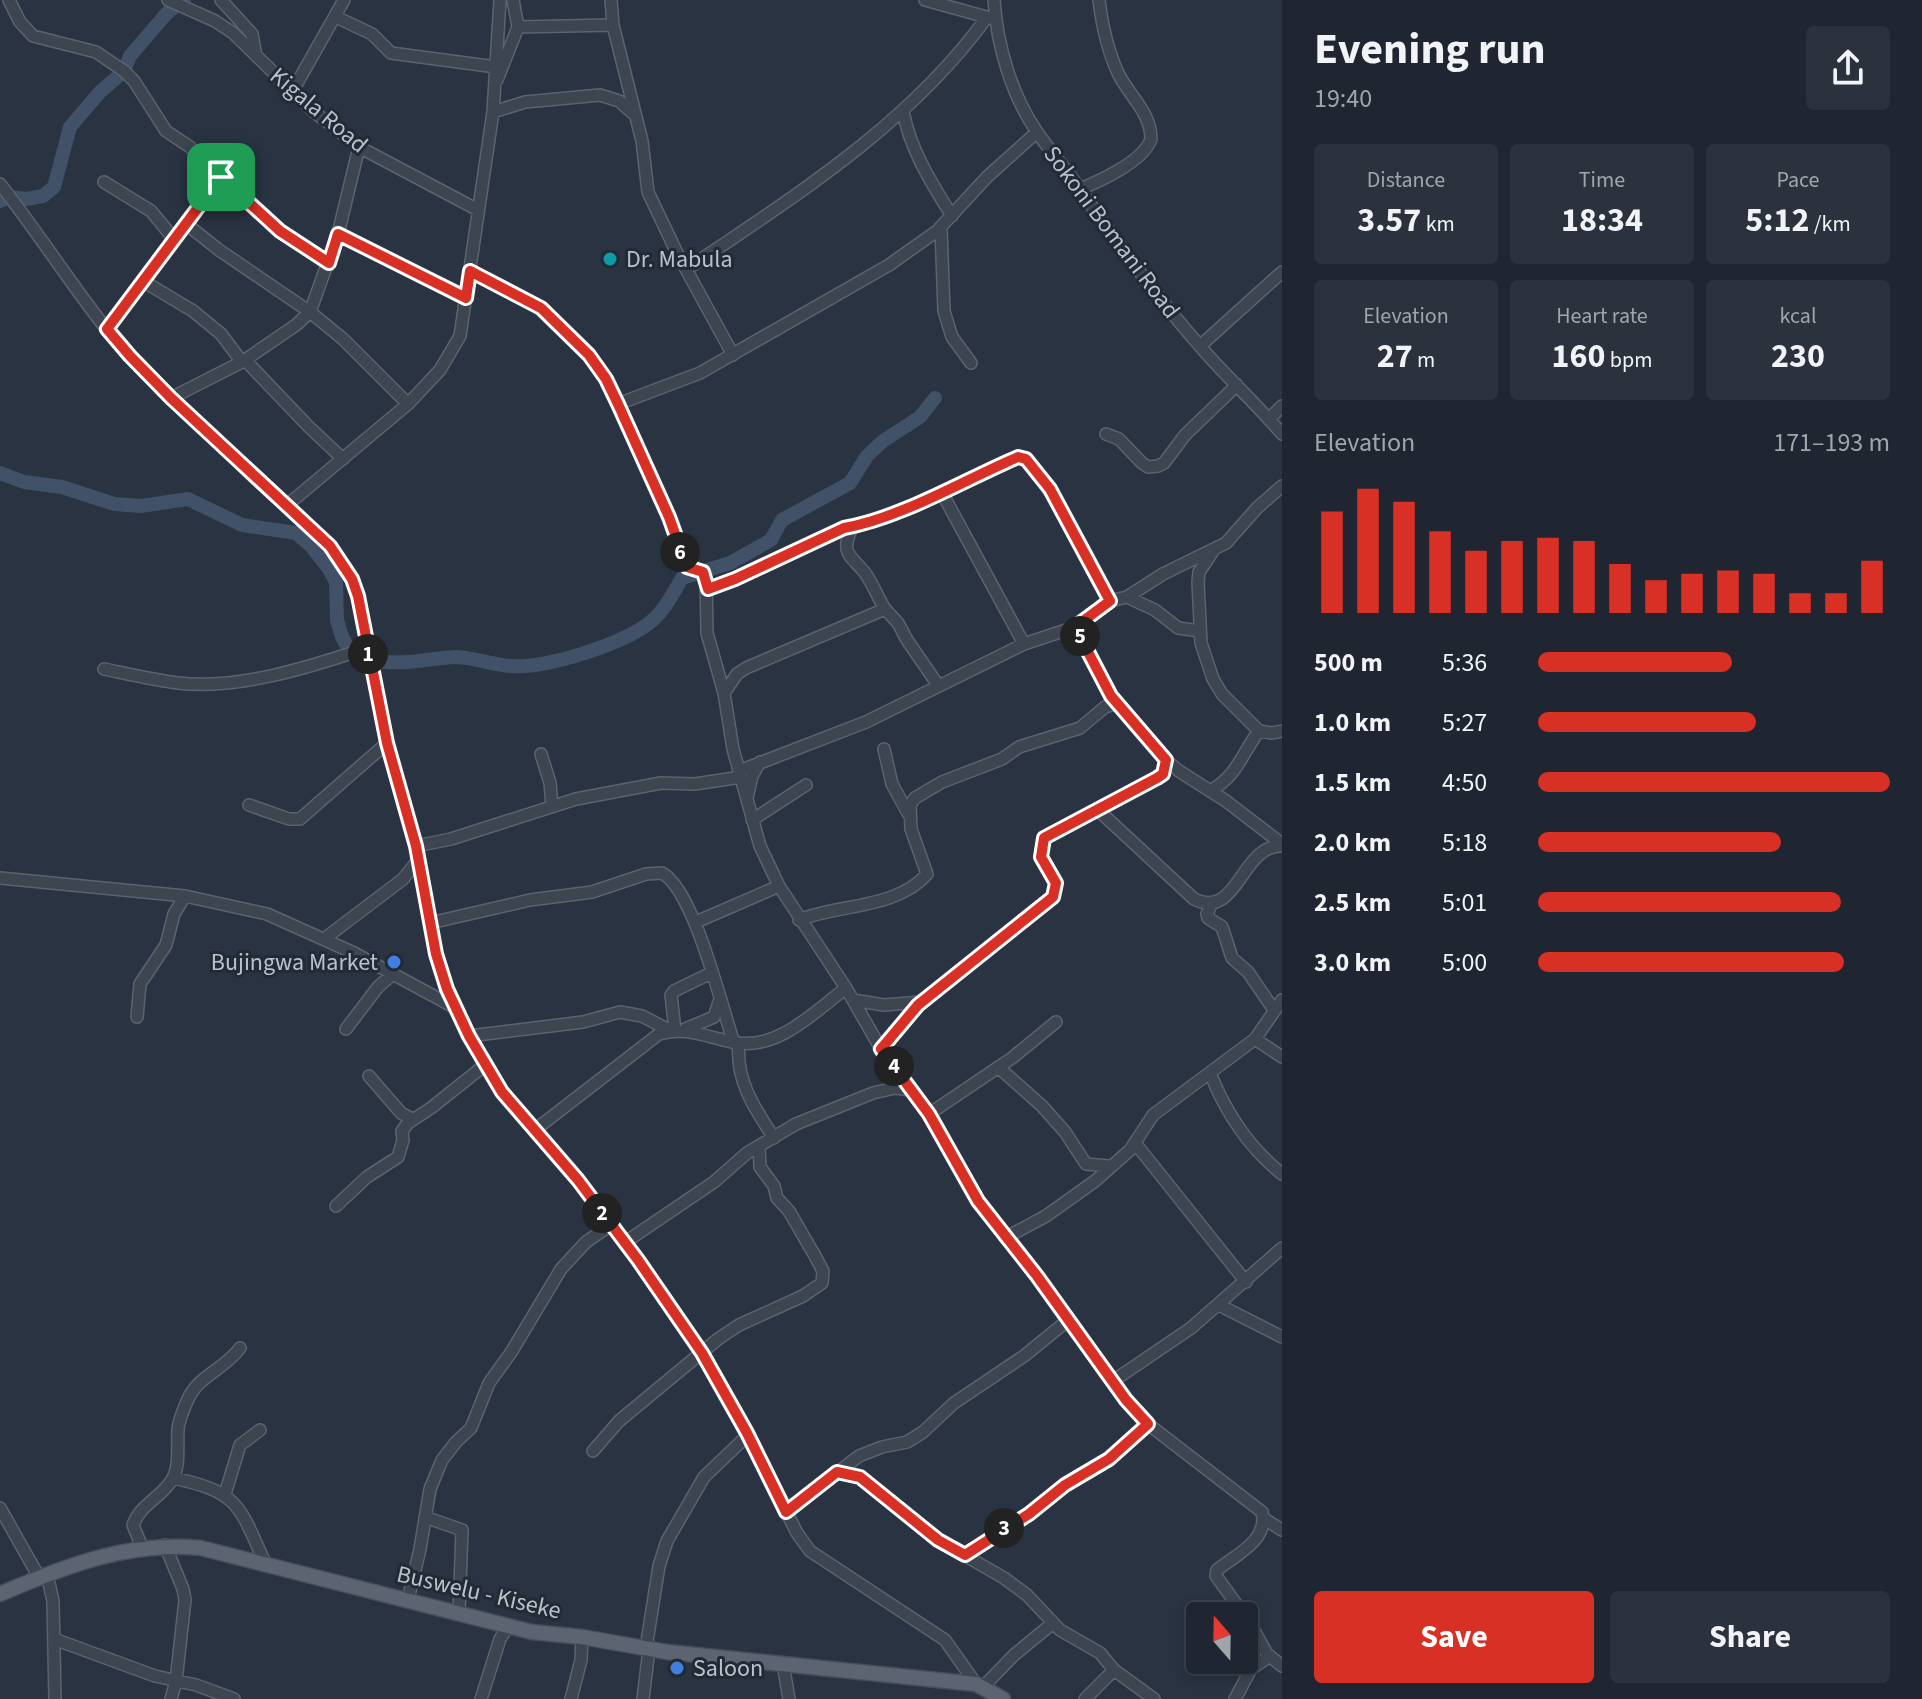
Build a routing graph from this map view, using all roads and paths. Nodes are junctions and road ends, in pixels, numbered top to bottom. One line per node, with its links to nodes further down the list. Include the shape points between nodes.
1 (9, 0): 26 (street, via 33,36 96,52 134,81)
2 (168, 0): 15 (street, Kigala Road, via 215,21)
3 (221, 0): 15 (street, via 252,34)
4 (344, 0): 11 (street)
5 (500, 0): 16 (street)
6 (513, 0): 14 (street)
7 (611, 0): 13 (street)
8 (925, 0): 12 (street)
9 (994, 0): 12 (street, Sokoni Bomani Road)
10 (1099, 0): 29 (street, via 1108,48 1146,115 1151,139 1118,171)
11 (336, 17): 16 (street, via 372,34 391,53); 18 (street)
12 (991, 18): 19 (street); 24 (street, Sokoni Bomani Road, via 1019,99)
13 (613, 25): 14 (street); 21 (street)
14 (518, 27): 17 (street)
15 (256, 56): 18 (street, Kigala Road)
16 (496, 67): 17 (street)
17 (494, 84): 20 (street)
18 (292, 92): 25 (street, Kigala Road)
19 (903, 110): 22 (street); 23 (street)
20 (493, 112): 21 (street, via 525,102 600,95); 30 (street)
21 (636, 115): 37 (street, via 648,192)
22 (892, 119): 23 (street); 37 (street, via 777,209)
23 (905, 125): 31 (street)
24 (1037, 132): 29 (street, Sokoni Bomani Road); 31 (street)
25 (359, 147): 30 (street, Kigala Road); 34 (street)
26 (221, 177): 32 (street); 36 (street, via 280,231)
27 (104, 182): 35 (street, via 151,211)
28 (0, 184): 43 (street)
29 (1080, 189): 44 (street, Sokoni Bomani Road)
30 (478, 210): 38 (street)
31 (952, 216): 33 (street)
32 (185, 223): 35 (street); 42 (street)
33 (941, 228): 45 (street, via 889,265); 47 (street, via 944,311 952,337)
34 (338, 234): 36 (street); 41 (street)
35 (174, 239): 40 (street)
36 (329, 263): 42 (street)
37 (687, 269): 45 (street)
38 (470, 271): 41 (street); 51 (street, via 541,308 589,355)
39 (1282, 272): 44 (street)
40 (143, 281): 43 (street); 46 (street, via 193,311)
41 (466, 298): 50 (street, via 460,336 440,370)
42 (310, 312): 46 (street); 50 (street)
43 (107, 329): 49 (street)
44 (1200, 346): 48 (street, Sokoni Bomani Road)
45 (733, 355): 51 (street)
46 (244, 361): 49 (street); 56 (street)
47 (971, 363)
48 (1237, 385): 53 (street, Sokoni Bomani Road); 54 (street, via 1158,466 1148,467 1117,437)
49 (171, 398): 59 (street)
50 (408, 404): 56 (street)
51 (618, 404): 62 (street, via 680,553 687,567 703,572)
52 (1282, 406): 53 (street)
53 (1269, 419): 55 (street, Sokoni Bomani Road)
54 (1106, 434)
55 (1282, 434)
56 (343, 459): 59 (street)
57 (1282, 486): 61 (street, via 1232,538)
58 (942, 493): 60 (street); 64 (street, via 995,466 1026,459 1050,489); 68 (street)
59 (286, 506): 69 (street, via 330,546 352,579)
60 (852, 527): 62 (street); 65 (street, via 848,557 864,572)
61 (1214, 549): 63 (street); 67 (street, via 1199,572)
62 (708, 589): 72 (street, via 707,633)
63 (1127, 597): 64 (street); 67 (street, via 1178,628)
64 (1110, 601): 66 (street)
65 (885, 609): 71 (street); 72 (street, via 746,668)
66 (1075, 627): 68 (street); 73 (street)
67 (1200, 631): 74 (street, via 1213,679)
68 (1024, 644): 71 (street)
69 (367, 648): 70 (street, via 294,670 226,682 180,683); 76 (street)
70 (104, 669)
71 (938, 685): 80 (street, via 866,722)
72 (724, 693): 82 (street)
73 (1117, 703): 79 (street); 90 (street, via 1080,728 1019,747 927,790 915,798)
74 (1259, 731): 75 (street); 85 (street, via 1231,776)
75 (1282, 731)
76 (387, 743): 87 (street, via 300,819); 93 (street)
77 (884, 749): 90 (street, via 892,784)
78 (541, 754): 88 (street)
79 (1166, 760): 81 (street); 83 (street)
80 (760, 761): 82 (street); 86 (street)
81 (1179, 771): 83 (street); 85 (street)
82 (740, 774): 86 (street); 88 (street)
83 (1157, 778): 89 (street)
84 (806, 785): 91 (street)
85 (1210, 791): 92 (street)
86 (747, 801): 91 (street)
87 (249, 805)
88 (552, 806): 93 (street)
89 (1098, 810): 98 (street, via 1194,899); 108 (street, via 1044,838 1041,857 1056,883 1053,897)
90 (909, 815): 99 (street, via 926,877 875,903)
91 (752, 820): 96 (street)
92 (1282, 845): 98 (street, via 1266,848)
93 (416, 846): 94 (street)
94 (419, 859): 101 (street); 102 (street, via 403,879)
95 (0, 878): 97 (street)
96 (779, 886): 99 (street); 100 (street)
97 (185, 896): 102 (street, via 267,914); 111 (street, via 166,945 140,984)
98 (1211, 905): 109 (street, via 1208,918 1222,927 1232,958)
99 (799, 920): 105 (street)
100 (696, 922): 101 (street, via 671,880 653,873 592,892); 103 (street)
101 (430, 923): 110 (street)
102 (324, 939): 104 (street)
103 (711, 973): 107 (street); 114 (street, via 671,995)
104 (393, 974): 110 (street); 113 (street)
105 (846, 988): 106 (street); 117 (street, via 788,1032)
106 (853, 1000): 108 (street, via 884,1005); 118 (street)
107 (719, 1001): 114 (street, via 714,1017); 117 (street)
108 (921, 1002): 118 (street)
109 (1278, 1005): 116 (street)
110 (455, 1007): 115 (street)
111 (137, 1017)
112 (1056, 1022): 121 (street)
113 (346, 1029)
114 (675, 1030): 115 (street, via 620,1012 583,1022); 117 (street); 127 (street, via 648,1042)
115 (469, 1036): 120 (street)
116 (1255, 1039): 119 (street); 122 (street)
117 (737, 1043): 128 (street, via 742,1081)
118 (881, 1049): 124 (street)
119 (1282, 1057)
120 (485, 1065): 126 (street); 127 (street)
121 (998, 1067): 125 (street); 131 (street, via 1042,1106 1086,1164)
122 (1210, 1073): 129 (street, via 1153,1115); 132 (street, via 1254,1151)
123 (369, 1076): 126 (street)
124 (911, 1090): 125 (street); 128 (street, via 873,1093 818,1113)
125 (929, 1114): 135 (street, via 977,1200)
126 (412, 1119): 133 (street, via 402,1131 398,1157)
127 (536, 1129): 134 (street)
128 (774, 1138): 130 (street)
129 (1135, 1143): 131 (street); 138 (street)
130 (759, 1146): 136 (street); 143 (street, via 760,1167 801,1230 824,1278 803,1296 739,1325)
131 (1109, 1166): 135 (street, via 1068,1201)
132 (1282, 1174)
133 (336, 1206)
134 (611, 1225): 136 (street); 156 (street, via 561,1269 489,1383 471,1428 442,1460)
135 (1005, 1238): 140 (street)
136 (624, 1243): 143 (street)
137 (1282, 1248): 138 (street)
138 (1246, 1282): 139 (street)
139 (1219, 1305): 141 (street); 144 (street)
140 (1067, 1321): 144 (street); 149 (street, via 954,1403 923,1432)
141 (1282, 1337)
142 (240, 1348): 152 (street, via 189,1396 179,1422)
143 (702, 1353): 147 (street); 148 (street, via 619,1421)
144 (1113, 1381): 145 (street)
145 (1148, 1424): 157 (street, via 1262,1512); 161 (street, via 1109,1459)
146 (260, 1430): 153 (street, via 240,1445)
147 (748, 1435): 155 (street); 171 (street, via 704,1477 667,1541)
148 (593, 1451)
149 (859, 1456): 150 (street); 151 (street)
150 (837, 1472): 151 (street); 155 (street)
151 (860, 1477): 161 (street, via 938,1540)
152 (173, 1478): 153 (street); 160 (street, via 135,1519)
153 (225, 1494): 162 (street, via 241,1512)
154 (0, 1508): 163 (street)
155 (786, 1512): 177 (street, via 810,1551 945,1640)
156 (425, 1517): 165 (street); 166 (street, via 462,1530)
157 (1263, 1518): 158 (street); 172 (street, via 1258,1538 1216,1574)
158 (1282, 1530)
159 (165, 1545): 160 (main road, Buswelu - Kiseke); 162 (main road, Buswelu - Kiseke); 176 (street, via 185,1600)
160 (142, 1547): 163 (main road, Buswelu - Kiseke)
161 (965, 1555): 167 (street, via 1014,1585)
162 (265, 1563): 165 (main road, Buswelu - Kiseke)
163 (43, 1576): 164 (main road, Buswelu - Kiseke); 170 (street, via 53,1601)
164 (0, 1594)
165 (408, 1600): 166 (main road, Buswelu - Kiseke)
166 (459, 1613): 168 (main road, Buswelu - Kiseke)
167 (1053, 1623): 175 (street, via 1100,1653); 177 (street)
168 (508, 1626): 169 (main road, Buswelu - Kiseke); 181 (street)
169 (582, 1637): 171 (main road, Buswelu - Kiseke); 182 (street)
170 (54, 1639): 176 (street); 178 (street)
171 (647, 1649): 173 (main road, Buswelu - Kiseke); 183 (street)
172 (1270, 1656): 174 (street); 188 (street, via 1251,1669)
173 (783, 1664): 177 (main road, Buswelu - Kiseke); 184 (street)
174 (1282, 1666)
175 (1114, 1670): 186 (street); 187 (street)
176 (176, 1681): 179 (street); 180 (street)
177 (980, 1686): 185 (main road, Buswelu - Kiseke)
178 (55, 1699)
179 (171, 1699)
180 (234, 1699)
181 (481, 1699)
182 (571, 1699)
183 (643, 1699)
184 (789, 1699)
185 (1003, 1699)
186 (1085, 1699)
187 (1154, 1699)
188 (1235, 1699)

